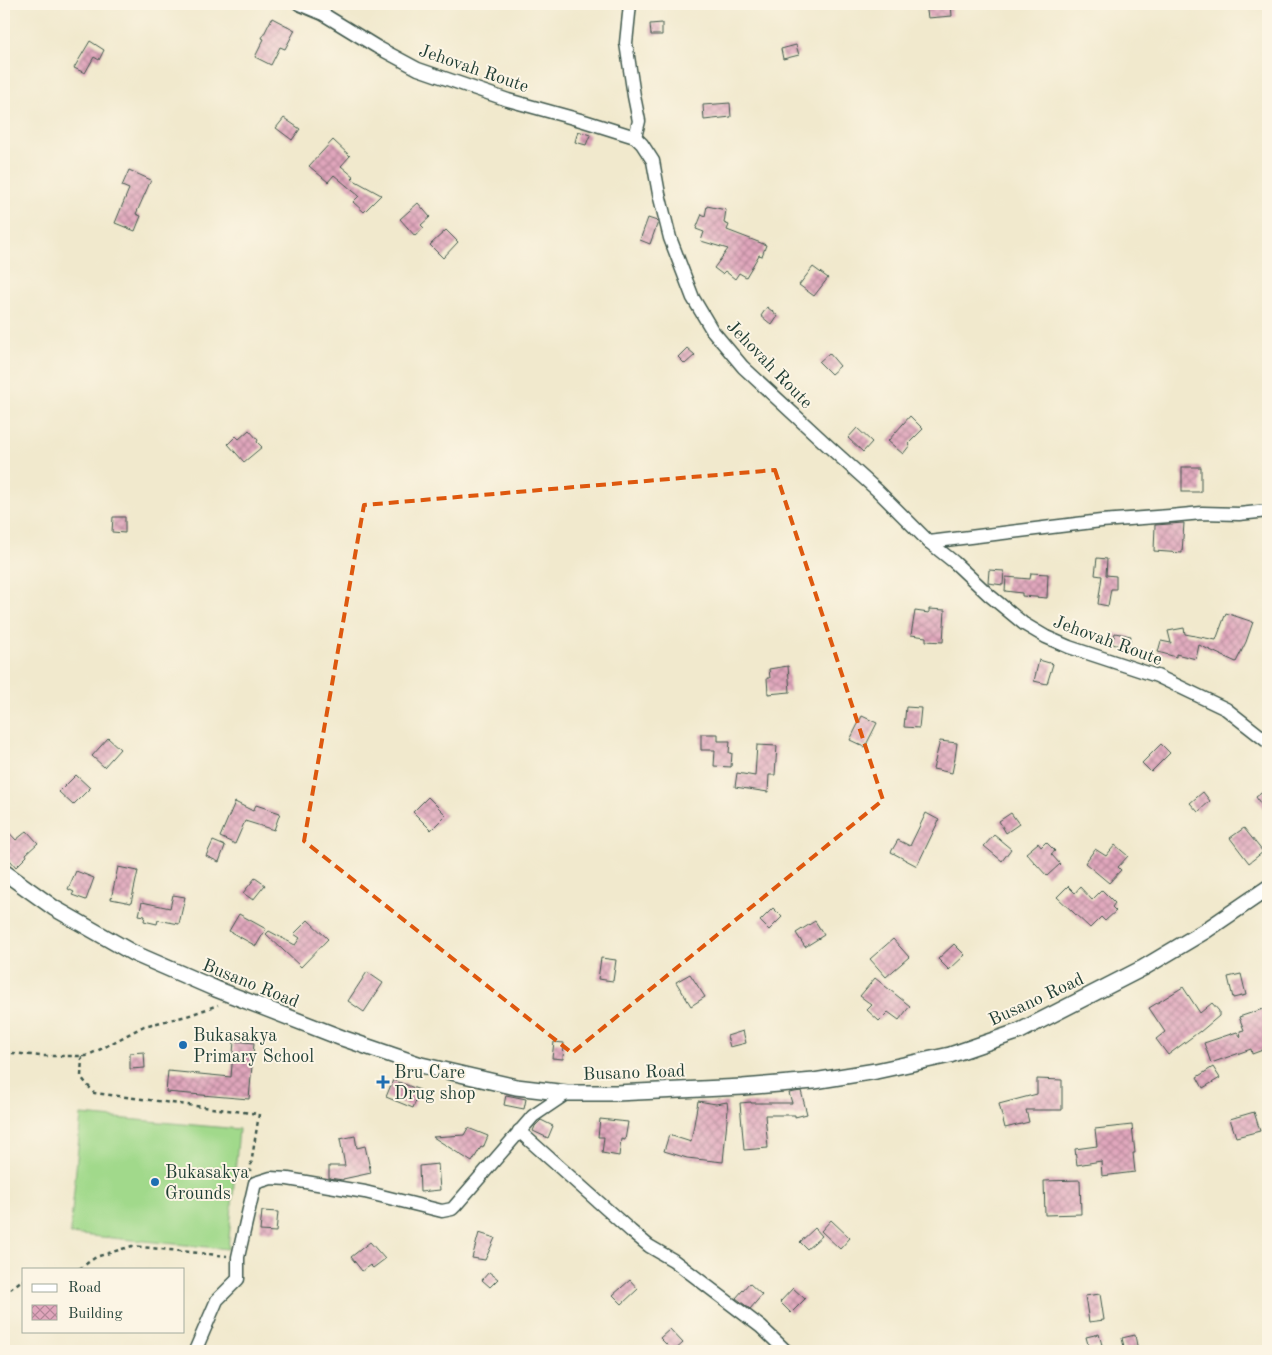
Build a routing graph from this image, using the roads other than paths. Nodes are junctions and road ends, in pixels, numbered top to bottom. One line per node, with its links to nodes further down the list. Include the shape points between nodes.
1 (299, 4): 3 (street, Jehovah Route, via 323,14 418,69 508,100)
2 (630, 4): 3 (street, via 626,43 639,121)
3 (635, 137): 5 (street, Jehovah Route, via 652,161 670,238 693,298 712,330 743,367)
4 (1268, 511): 5 (street, via 1101,521)
5 (929, 542): 6 (street, Jehovah Route, via 1010,613 1046,637 1158,676 1226,709)
6 (1268, 742)
7 (4, 872): 9 (street, Busano Road, via 54,908 133,952 238,998 421,1065 516,1087)
8 (1268, 888): 9 (street, Busano Road, via 1143,968 1020,1031 950,1055 814,1081)
9 (567, 1093): 10 (street, via 533,1116)
10 (519, 1131): 11 (street, via 466,1194 447,1211 343,1187 271,1178 255,1183 238,1257 238,1279 217,1300); 12 (street, via 649,1246 673,1260 761,1327)
11 (195, 1351)
12 (786, 1351)

